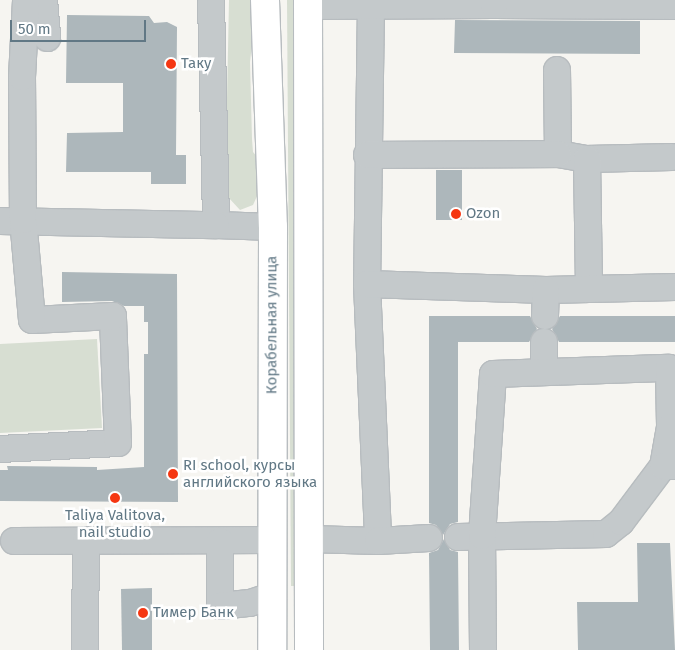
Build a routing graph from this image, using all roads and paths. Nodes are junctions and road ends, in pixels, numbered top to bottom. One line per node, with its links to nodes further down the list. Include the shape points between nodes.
1 (26, 0): 11 (lane)
2 (44, 0): 9 (lane)
3 (211, 0): 17 (lane)
4 (265, 0): 18 (main road, Корабельная улица)
5 (308, 3): 7 (lane); 30 (main road)
6 (494, 3): 7 (lane); 8 (lane)
7 (371, 4): 13 (lane)
8 (675, 6)
9 (47, 38)
10 (557, 70): 12 (lane)
11 (11, 77): 16 (lane)
12 (558, 154): 13 (lane); 15 (lane)
13 (367, 155): 19 (lane)
14 (672, 157): 15 (lane)
15 (587, 158): 21 (lane)
16 (12, 220): 17 (lane); 26 (lane, via 32,320 113,316 118,443)
17 (216, 225): 18 (lane)
18 (273, 227): 32 (main road, Корабельная улица)
19 (367, 284): 22 (lane); 35 (lane)
20 (675, 287): 21 (lane)
21 (589, 289): 22 (lane)
22 (546, 290): 23 (lane)
23 (545, 316)
24 (544, 342): 25 (lane)
25 (544, 370): 27 (lane, via 669,368); 28 (lane, via 493,374)
26 (0, 449)
27 (669, 466): 28 (lane, via 621,522 606,534)
28 (470, 537): 41 (lane)
29 (429, 538): 35 (lane)
30 (311, 539): 35 (lane); 37 (main road)
31 (86, 540): 33 (lane); 34 (lane); 38 (lane)
32 (270, 540): 34 (lane); 36 (main road, Корабельная улица)
33 (14, 541)
34 (220, 541): 36 (lane, via 220,606)
35 (378, 541)
36 (271, 599): 37 (main road); 39 (main road, Корабельная улица)
37 (308, 601): 40 (main road)
38 (85, 650)
39 (272, 650)
40 (309, 650)
41 (483, 650)

